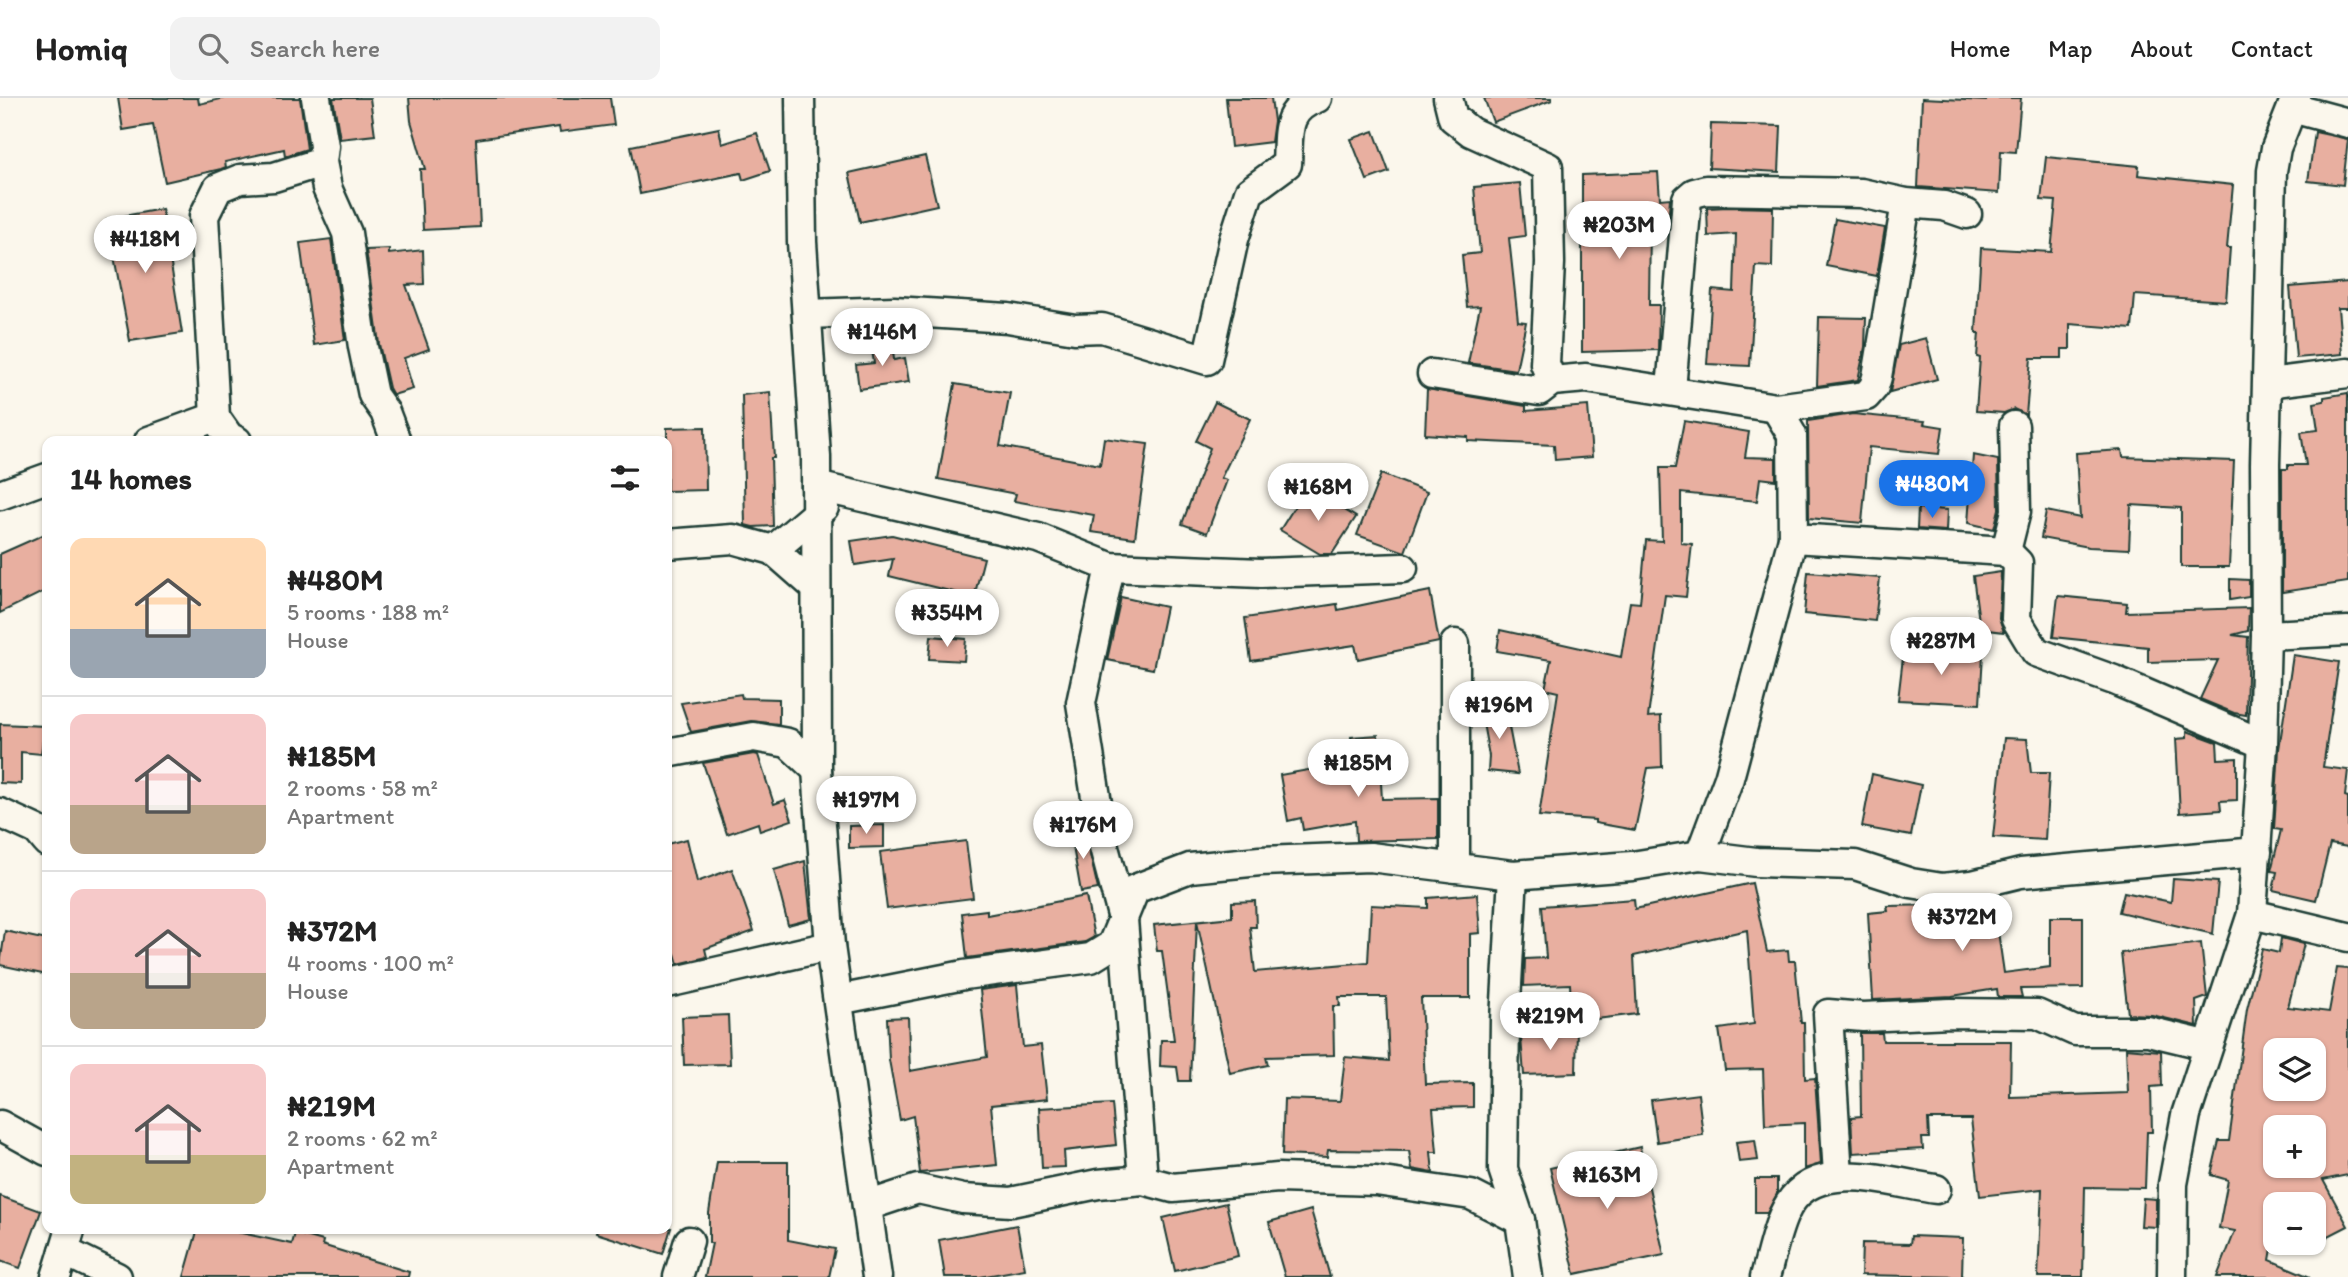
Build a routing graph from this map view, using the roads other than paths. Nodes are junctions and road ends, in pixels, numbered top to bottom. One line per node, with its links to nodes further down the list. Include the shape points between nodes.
1 (316, 98): 7 (street)
2 (800, 98): 10 (street)
3 (1317, 98): 10 (street, via 1301,103 1289,122 1287,164 1249,192 1207,359 1102,328 894,311)
4 (1448, 98): 13 (street, via 1453,118 1471,132 1549,167 1545,364)
5 (2294, 103): 6 (street); 14 (street, via 2272,171)
6 (2348, 123)
7 (322, 162): 17 (street, via 218,188 204,216); 21 (street, via 327,188 346,233 373,395)
8 (1906, 203): 9 (street, via 1944,206); 15 (street, via 1861,193 1694,193 1687,199); 16 (street, via 1874,387 1866,396)
9 (1967, 214)
10 (807, 314): 24 (street)
11 (2348, 373): 14 (street)
12 (1432, 374): 13 (street, via 1539,391)
13 (1552, 381): 15 (street, via 1586,378)
14 (2268, 383): 33 (street)
15 (1671, 390): 16 (street)
16 (1776, 408): 25 (street, via 1792,435)
17 (215, 417): 19 (street); 20 (street)
18 (2014, 426): 28 (street, via 2017,511)
19 (163, 436)
20 (228, 436)
21 (394, 436)
22 (42, 480): 23 (street)
23 (0, 495)
24 (816, 499): 27 (street); 29 (street, via 847,493 1038,538); 31 (street)
25 (1793, 538): 28 (street); 41 (street, via 1730,778)
26 (672, 544): 27 (street, via 733,539)
27 (773, 550): 31 (street)
28 (2006, 551): 35 (street, via 2018,563 2016,619 2036,652)
29 (1110, 567): 30 (street, via 1261,573); 45 (street, via 1081,704 1104,847)
30 (1403, 568)
31 (814, 586): 37 (street)
32 (2348, 631): 33 (street)
33 (2266, 635): 35 (street)
34 (1455, 644): 42 (street)
35 (2263, 744): 40 (street)
36 (672, 752): 37 (street, via 754,737 788,743)
37 (817, 771): 47 (street)
38 (0, 813): 39 (street)
39 (42, 836)
40 (2257, 852): 41 (street, via 2021,873 1942,888 1855,865); 44 (street)
41 (1700, 855): 43 (street, via 1632,866)
42 (1455, 867): 43 (street); 45 (street, via 1370,857 1190,867 1135,888)
43 (1513, 875): 53 (street)
44 (2252, 914): 46 (street); 50 (street)
45 (1123, 919): 49 (street, via 1112,945 1091,958 964,975); 55 (street)
46 (2348, 937)
47 (831, 946): 48 (street); 49 (street)
48 (672, 982)
49 (838, 1000): 58 (street)
50 (2206, 1045): 54 (street, via 2148,1031 2075,1031 2037,1014 1828,1014); 67 (street, via 2173,1184)
51 (0, 1125): 52 (street)
52 (42, 1148)
53 (1503, 1169): 57 (street); 59 (street)
54 (1838, 1175): 56 (street); 66 (street, via 1818,1179 1795,1194 1784,1214)
55 (1143, 1180): 57 (street, via 1173,1188 1278,1178 1376,1181); 58 (street, via 1011,1202 963,1199 918,1189)
56 (1936, 1189)
57 (1478, 1198): 59 (street)
58 (866, 1206): 64 (street)
59 (1520, 1220): 65 (street)
60 (689, 1241): 63 (street)
61 (64, 1252): 62 (street)
62 (117, 1277)
63 (678, 1277)
64 (877, 1277)
65 (1528, 1277)
66 (1765, 1277)
67 (2172, 1277)

